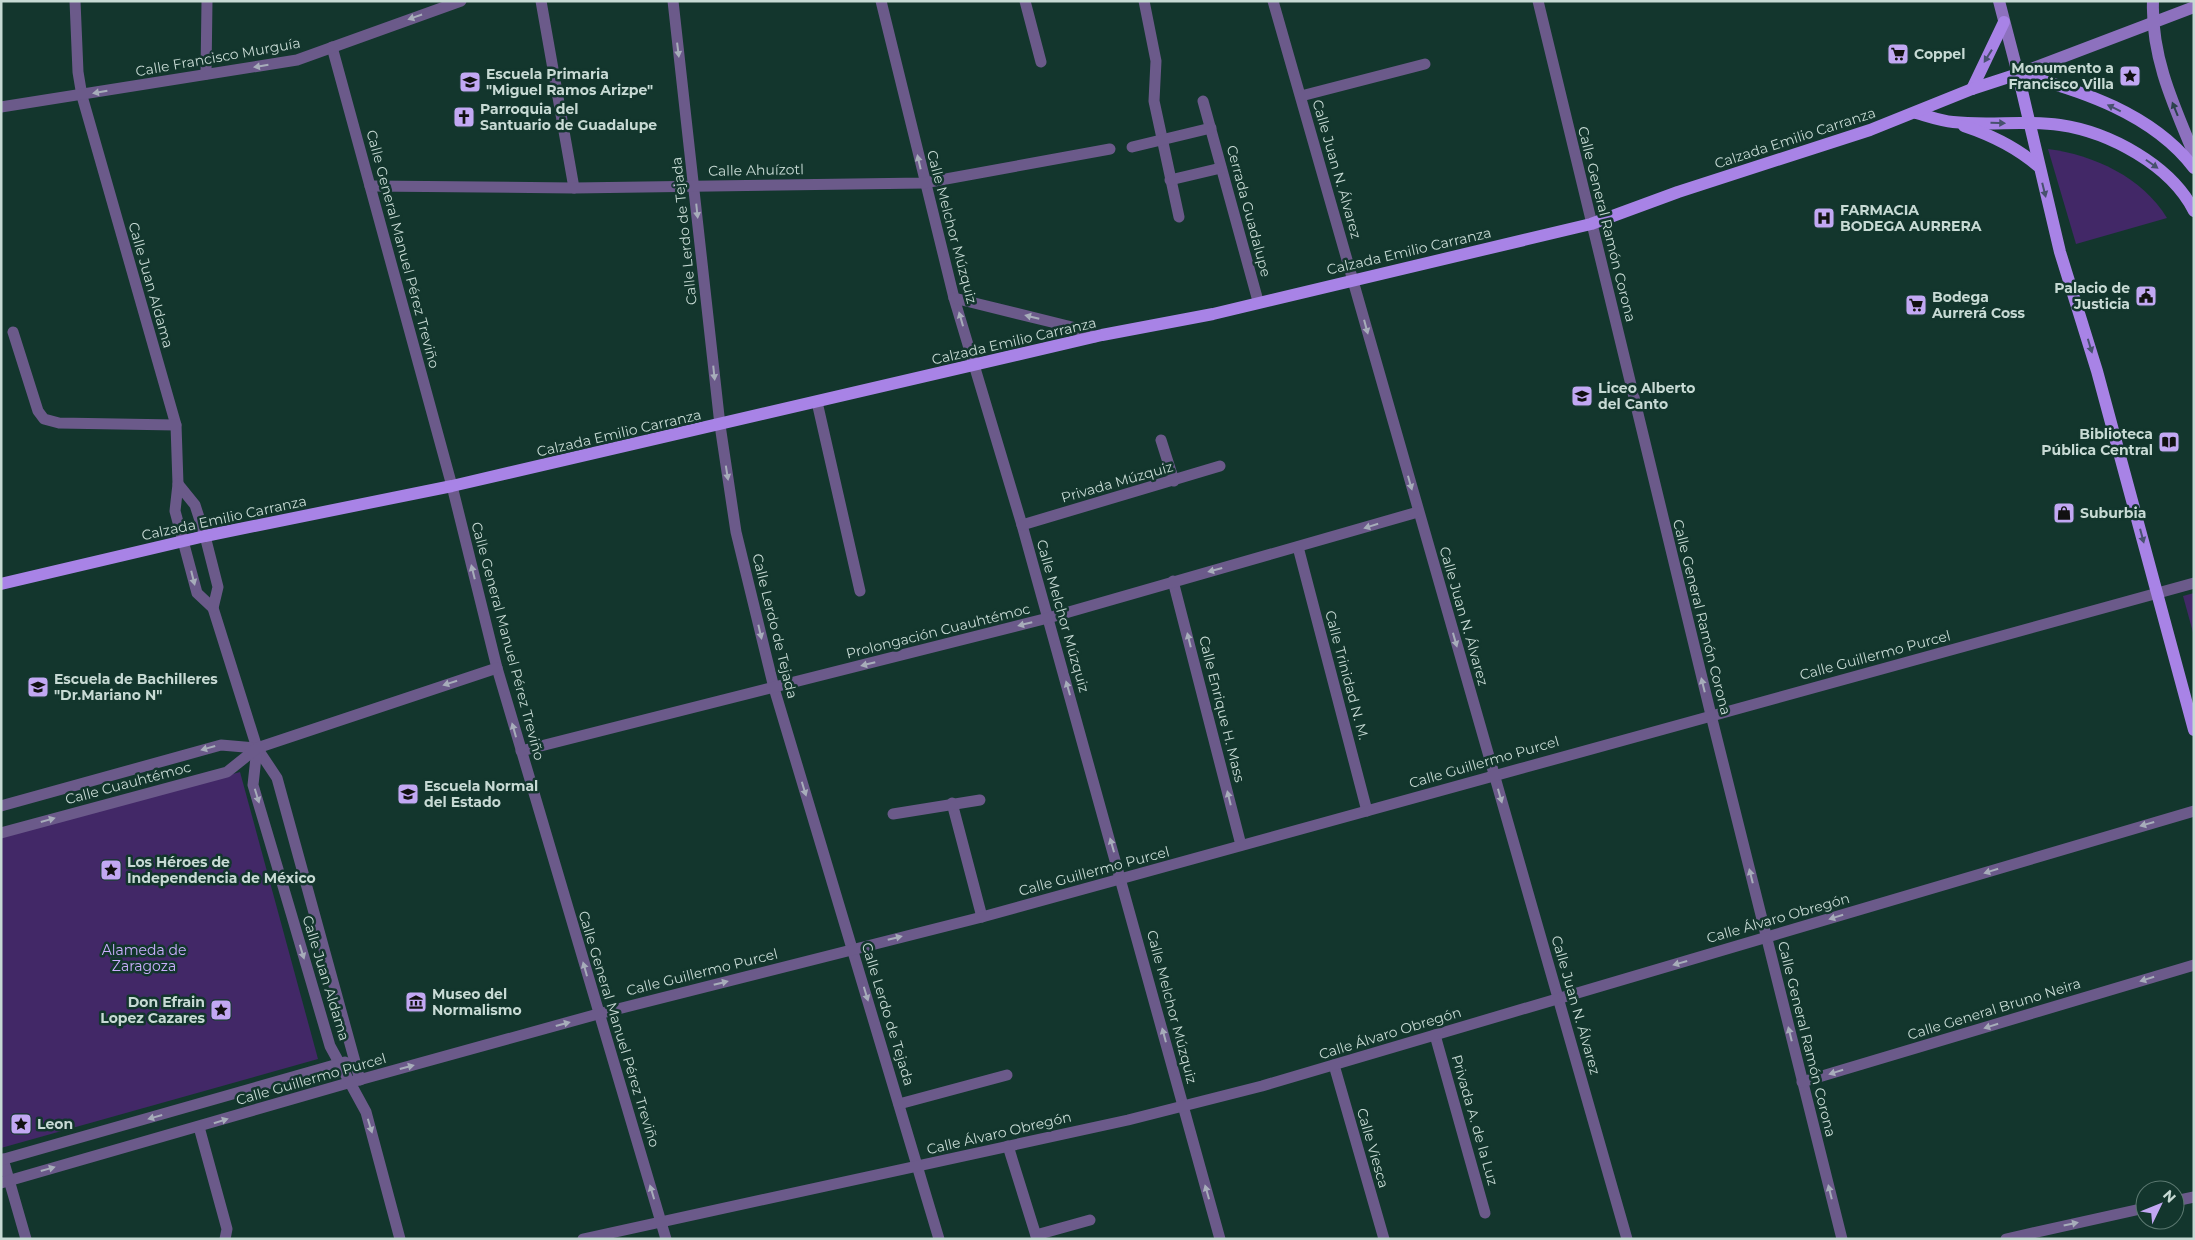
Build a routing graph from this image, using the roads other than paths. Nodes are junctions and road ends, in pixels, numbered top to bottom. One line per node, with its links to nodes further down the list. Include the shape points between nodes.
1 (75, 1): 22 (street, Calle Juan Aldama)
2 (207, 1): 19 (street)
3 (461, 1): 16 (street, Calle Francisco Murguía, one-way to 16)
4 (541, 1): 41 (street)
5 (673, 1): 39 (street, Calle Lerdo de Tejada, one-way to 39)
6 (881, 1): 38 (street, Calle Melchor Múzquiz, one-way to 6)
7 (1026, 1): 17 (street)
8 (1144, 1): 30 (street, via 1155,47 1154,101)
9 (1273, 1): 23 (street, Calle Juan N. Álvarez)
10 (1538, 1): 44 (street, Calle General Ramón Corona)
11 (1999, 1): 14 (street)
12 (2153, 1): 15 (street)
13 (2194, 8): 15 (street)
14 (2004, 22): 20 (street); 21 (main road, one-way to 21)
15 (2152, 25): 20 (street); 33 (street, one-way to 15, via 2162,76)
16 (332, 47): 19 (street, Calle Francisco Murguía, one-way to 19, via 297,60); 40 (street, Calle General Manuel Pérez Treviño)
17 (1041, 62)
18 (1425, 64): 23 (street)
19 (206, 74): 22 (street, Calle Francisco Murguía, one-way to 22)
20 (2018, 74): 21 (main road, Calzada Emilio Carranza); 28 (main road); 36 (main road, one-way to 20, via 2182,152 2147,124 2076,92)
21 (1972, 89): 26 (main road, Calzada Emilio Carranza)
22 (82, 96): 25 (street, Calle Francisco Murguía); 53 (street, Calle Juan Aldama)
23 (1301, 96): 45 (street, Calle Juan N. Álvarez)
24 (1203, 101): 29 (street, Cerrada Guadalupe)
25 (1, 107)
26 (1916, 113): 27 (main road); 44 (main road, Calzada Emilio Carranza)
27 (1952, 122): 28 (main road, one-way to 28); 34 (main road, via 2006,144)
28 (2030, 124): 34 (main road); 42 (main road, one-way to 42, via 2060,125 2128,147 2162,171)
29 (1211, 128): 30 (street); 35 (street, Cerrada Guadalupe)
30 (1161, 139): 31 (street); 37 (street)
31 (1132, 147)
32 (1110, 150): 38 (street, Calle Ahuízotl)
33 (2194, 154)
34 (2038, 166): 68 (main road, one-way to 68)
35 (1222, 168): 37 (street); 47 (street, Cerrada Guadalupe)
36 (2194, 168)
37 (1170, 180): 43 (street)
38 (924, 183): 39 (street, Calle Ahuízotl); 46 (street, Calle Melchor Múzquiz)
39 (694, 185): 41 (street, Calle Ahuízotl); 52 (street, Calle Lerdo de Tejada, one-way to 52)
40 (370, 186): 41 (street, Calle Ahuízotl); 58 (street, Calle General Manuel Pérez Treviño)
41 (574, 188)
42 (2194, 211)
43 (1179, 217)
44 (1591, 224): 45 (main road, Calzada Emilio Carranza); 73 (street, Calle General Ramón Corona, one-way to 44)
45 (1354, 280): 47 (main road, Calzada Emilio Carranza); 59 (street, Calle Juan N. Álvarez, one-way to 59)
46 (954, 298): 49 (street, one-way to 46, via 1072,327); 50 (street, Calle Melchor Múzquiz, one-way to 46)
47 (1258, 302): 49 (main road, Calzada Emilio Carranza)
48 (13, 332): 53 (street, via 38,411 44,419 59,423)
49 (1095, 337): 50 (main road, Calzada Emilio Carranza)
50 (974, 366): 51 (main road, Calzada Emilio Carranza); 60 (street, Calle Melchor Múzquiz)
51 (817, 402): 52 (main road, Calzada Emilio Carranza); 67 (street)
52 (720, 425): 58 (main road, Calzada Emilio Carranza); 72 (street, Calle Lerdo de Tejada, one-way to 72, via 736,532)
53 (176, 426): 57 (street, Calle Juan Aldama)
54 (1161, 440): 56 (street)
55 (1220, 466): 56 (street, Privada Múzquiz)
56 (1174, 481): 60 (street, Privada Múzquiz)
57 (178, 484): 61 (street, Calle Juan Aldama, via 195,504); 62 (street, Calle Juan Aldama, via 175,511)
58 (452, 486): 61 (main road, Calzada Emilio Carranza); 71 (street, Calle General Manuel Pérez Treviño, one-way to 58)
59 (1418, 512): 63 (street, Prolongación Cuauhtémoc, one-way to 63); 77 (street, Calle Juan N. Álvarez, one-way to 77)
60 (1022, 525): 70 (street, Calle Melchor Múzquiz)
61 (205, 536): 62 (main road, Calzada Emilio Carranza); 69 (street, Calle Juan Aldama, via 218,587)
62 (184, 541): 66 (main road, Calzada Emilio Carranza); 69 (street, Calle Juan Aldama, one-way to 69, via 197,593)
63 (1298, 547): 64 (street, Prolongación Cuauhtémoc, one-way to 64); 82 (street, Calle Trinidad N. M.)
64 (1173, 581): 70 (street, Prolongación Cuauhtémoc); 85 (street, Calle Enrique H. Mass, one-way to 64)
65 (2194, 583): 68 (street, Calle Guillermo Purcel)
66 (1, 584)
67 (860, 591)
68 (2157, 593): 73 (street, Calle Guillermo Purcel); 74 (main road)
69 (213, 608): 75 (street, Calle Juan Aldama)
70 (1048, 618): 72 (street, Prolongación Cuauhtémoc, one-way to 72); 86 (street, Calle Melchor Múzquiz, one-way to 70)
71 (497, 668): 75 (street, Calle Cuauhtémoc, one-way to 75); 76 (street, Calle General Manuel Pérez Treviño, one-way to 71)
72 (774, 688): 76 (street, Prolongación Cuauhtémoc); 89 (street, Calle Lerdo de Tejada, one-way to 89)
73 (1711, 715): 77 (street, Calle Guillermo Purcel); 88 (street, Calle General Ramón Corona, one-way to 73)
74 (2194, 730)
75 (256, 748): 80 (street, Calle Cuauhtémoc, one-way to 80, via 221,744); 84 (street, Calle Cuauhtémoc, one-way to 75, via 227,772); 94 (street, Calle Juan Aldama, via 277,778); 95 (street, Calle Juan Aldama, one-way to 95, via 253,785)
76 (521, 751): 92 (street, Calle General Manuel Pérez Treviño, one-way to 76)
77 (1494, 776): 82 (street, Calle Guillermo Purcel); 91 (street, Calle Juan N. Álvarez, one-way to 91)
78 (980, 800): 79 (street)
79 (952, 803): 83 (street); 87 (street)
80 (1, 806)
81 (2194, 810): 88 (street, Calle Álvaro Obregón, one-way to 88)
82 (1367, 811): 85 (street, Calle Guillermo Purcel)
83 (893, 814)
84 (1, 834)
85 (1241, 845): 86 (street, Calle Guillermo Purcel)
86 (1121, 879): 87 (street, Calle Guillermo Purcel); 101 (street, Calle Melchor Múzquiz, one-way to 86)
87 (982, 917): 89 (street, Calle Guillermo Purcel, one-way to 87)
88 (1766, 938): 91 (street, Calle Álvaro Obregón, one-way to 91); 99 (street, Calle General Ramón Corona, one-way to 88)
89 (852, 949): 92 (street, Calle Guillermo Purcel, one-way to 89); 100 (street, Calle Lerdo de Tejada, one-way to 100)
90 (2194, 965): 99 (street, Calle General Bruno Neira, one-way to 99)
91 (1558, 998): 93 (street, Calle Álvaro Obregón); 120 (street, Calle Juan N. Álvarez)
92 (598, 1014): 98 (street, Calle Guillermo Purcel, one-way to 92); 110 (street, Calle General Manuel Pérez Treviño, one-way to 92)
93 (1435, 1035): 96 (street, Calle Álvaro Obregón); 108 (street, Privada A. de la Luz)
94 (354, 1060): 95 (street, Calle Guillermo Purcel); 98 (street, Calle Juan Aldama)
95 (338, 1064): 98 (street, Calle Juan Aldama); 104 (street, Calle Guillermo Purcel, one-way to 104)
96 (1334, 1065): 101 (street, Calle Álvaro Obregón); 119 (street, Calle Viesca)
97 (1007, 1074): 100 (street)
98 (354, 1081): 102 (street, Calle Guillermo Purcel, one-way to 98); 114 (street, Calle Juan Aldama, one-way to 114, via 369,1120)
99 (1802, 1082): 121 (street, Calle General Ramón Corona, one-way to 99)
100 (899, 1104): 105 (street, Calle Lerdo de Tejada)
101 (1183, 1107): 103 (street, Calle Álvaro Obregón); 118 (street, Calle Melchor Múzquiz, one-way to 101)
102 (200, 1127): 106 (street, Calle Guillermo Purcel, one-way to 102); 113 (street, via 227,1230)
103 (1008, 1146): 105 (street, Calle Álvaro Obregón); 111 (street)
104 (2, 1160): 106 (street)
105 (918, 1167): 110 (street, Calle Álvaro Obregón); 117 (street, Calle Lerdo de Tejada)
106 (5, 1182): 112 (street)
107 (2135, 1210): 122 (street, one-way to 107)
108 (1485, 1212)
109 (1090, 1220): 111 (street)
110 (661, 1222): 115 (street, Calle Álvaro Obregón); 116 (street, Calle General Manuel Pérez Treviño)
111 (1037, 1237)
112 (26, 1239)
113 (225, 1239)
114 (400, 1239)
115 (583, 1239)
116 (666, 1239)
117 (939, 1239)
118 (1220, 1239)
119 (1384, 1239)
120 (1627, 1239)
121 (1842, 1239)
122 (2006, 1239)

